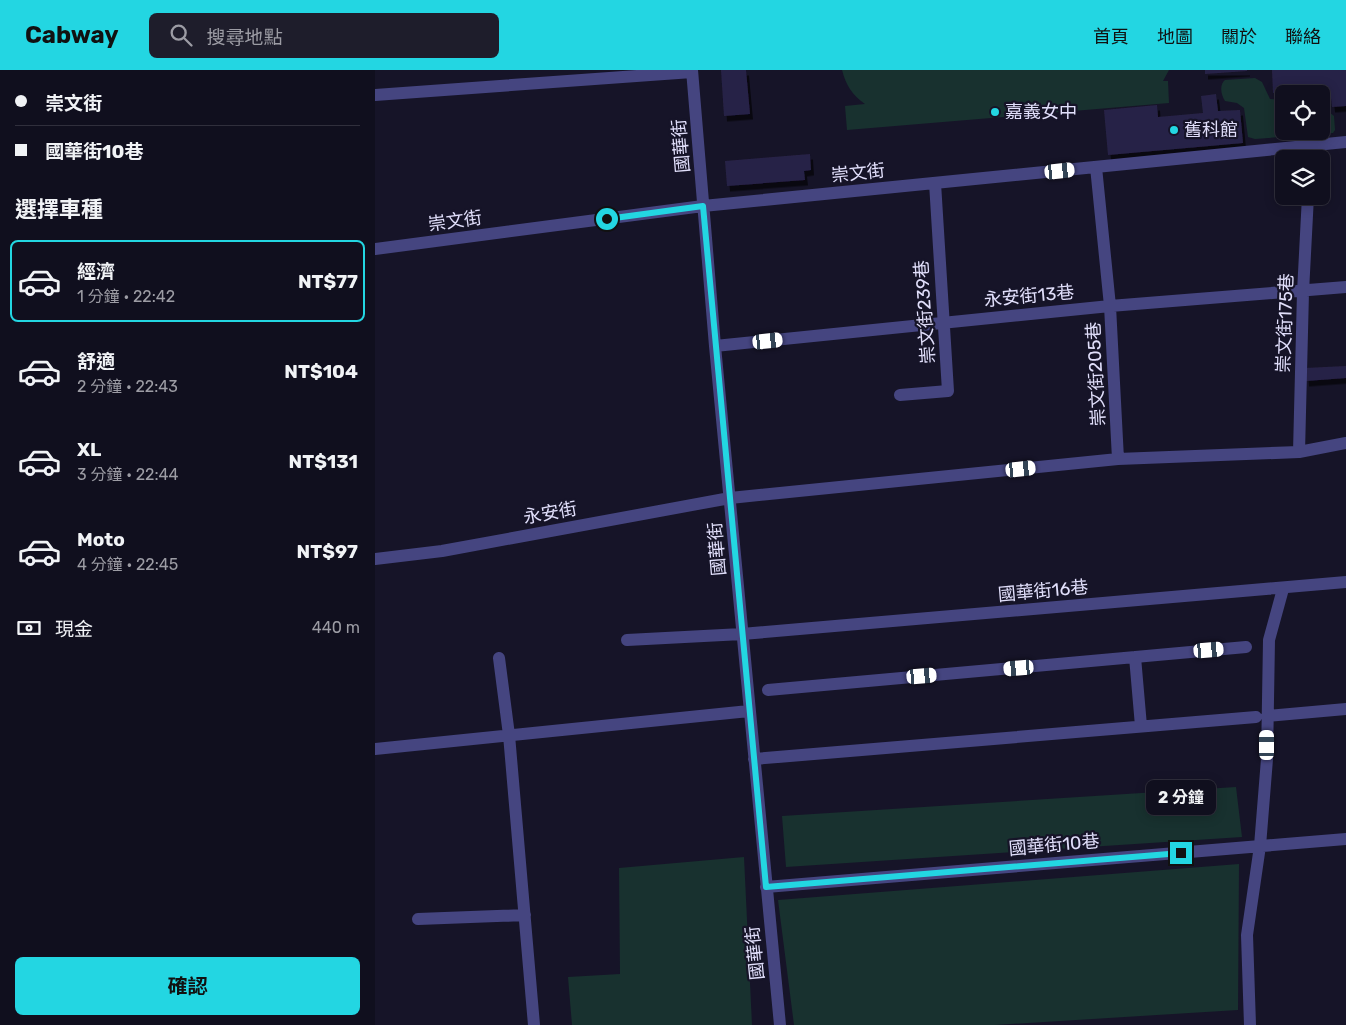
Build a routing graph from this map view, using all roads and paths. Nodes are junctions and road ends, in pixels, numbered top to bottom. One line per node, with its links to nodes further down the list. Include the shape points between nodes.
1 (692, 71): 2 (street); 9 (street, 國華街)
2 (375, 95)
3 (1346, 142): 4 (street, 崇文街)
4 (1317, 150)
5 (1275, 155): 6 (street, 崇文街)
6 (1096, 167): 7 (street, 崇文街); 13 (street, 崇文街205巷)
7 (935, 183): 9 (street, 崇文街); 14 (street, 崇文街239巷)
8 (1308, 205): 12 (street, 崇文街175巷)
9 (703, 206): 10 (street, 崇文街); 15 (street, 國華街)
10 (375, 249)
11 (1346, 287): 12 (street, 永安街13巷)
12 (1303, 292): 13 (street, 永安街13巷); 18 (street, 崇文街175巷)
13 (1110, 306): 14 (street, 永安街13巷); 19 (street, 崇文街205巷)
14 (943, 322): 15 (street, 永安街13巷); 16 (street, 崇文街239巷, via 948,391)
15 (715, 346): 20 (street, 國華街)
16 (900, 395)
17 (1346, 443): 18 (street, 永安街)
18 (1299, 452): 19 (street, 永安街)
19 (1118, 459): 20 (street, 永安街)
20 (730, 498): 21 (street, 永安街, via 442,551); 24 (street, 國華街)
21 (375, 559)
22 (1346, 582): 23 (street, 國華街16巷)
23 (1283, 588): 24 (street, 國華街16巷); 32 (street, via 1269,640)
24 (742, 634): 25 (street, 國華街16巷); 31 (street, 國華街)
25 (627, 640)
26 (1246, 647): 27 (street)
27 (1135, 657): 29 (street); 33 (street)
28 (499, 658): 34 (street)
29 (768, 690)
30 (1346, 709): 32 (street)
31 (749, 711): 34 (street); 36 (street, 國華街)
32 (1262, 716): 33 (street); 38 (street, via 1267,759)
33 (1141, 726): 36 (street)
34 (509, 735): 35 (street); 40 (street)
35 (375, 749)
36 (754, 759): 39 (street, 國華街)
37 (1346, 839): 38 (street, 國華街10巷)
38 (1260, 846): 39 (street, 國華街10巷); 44 (street, via 1247,934)
39 (766, 887): 43 (street, 國華街)
40 (525, 915): 41 (street); 42 (street)
41 (418, 920)
42 (534, 1025)
43 (780, 1025)
44 (1250, 1025)

